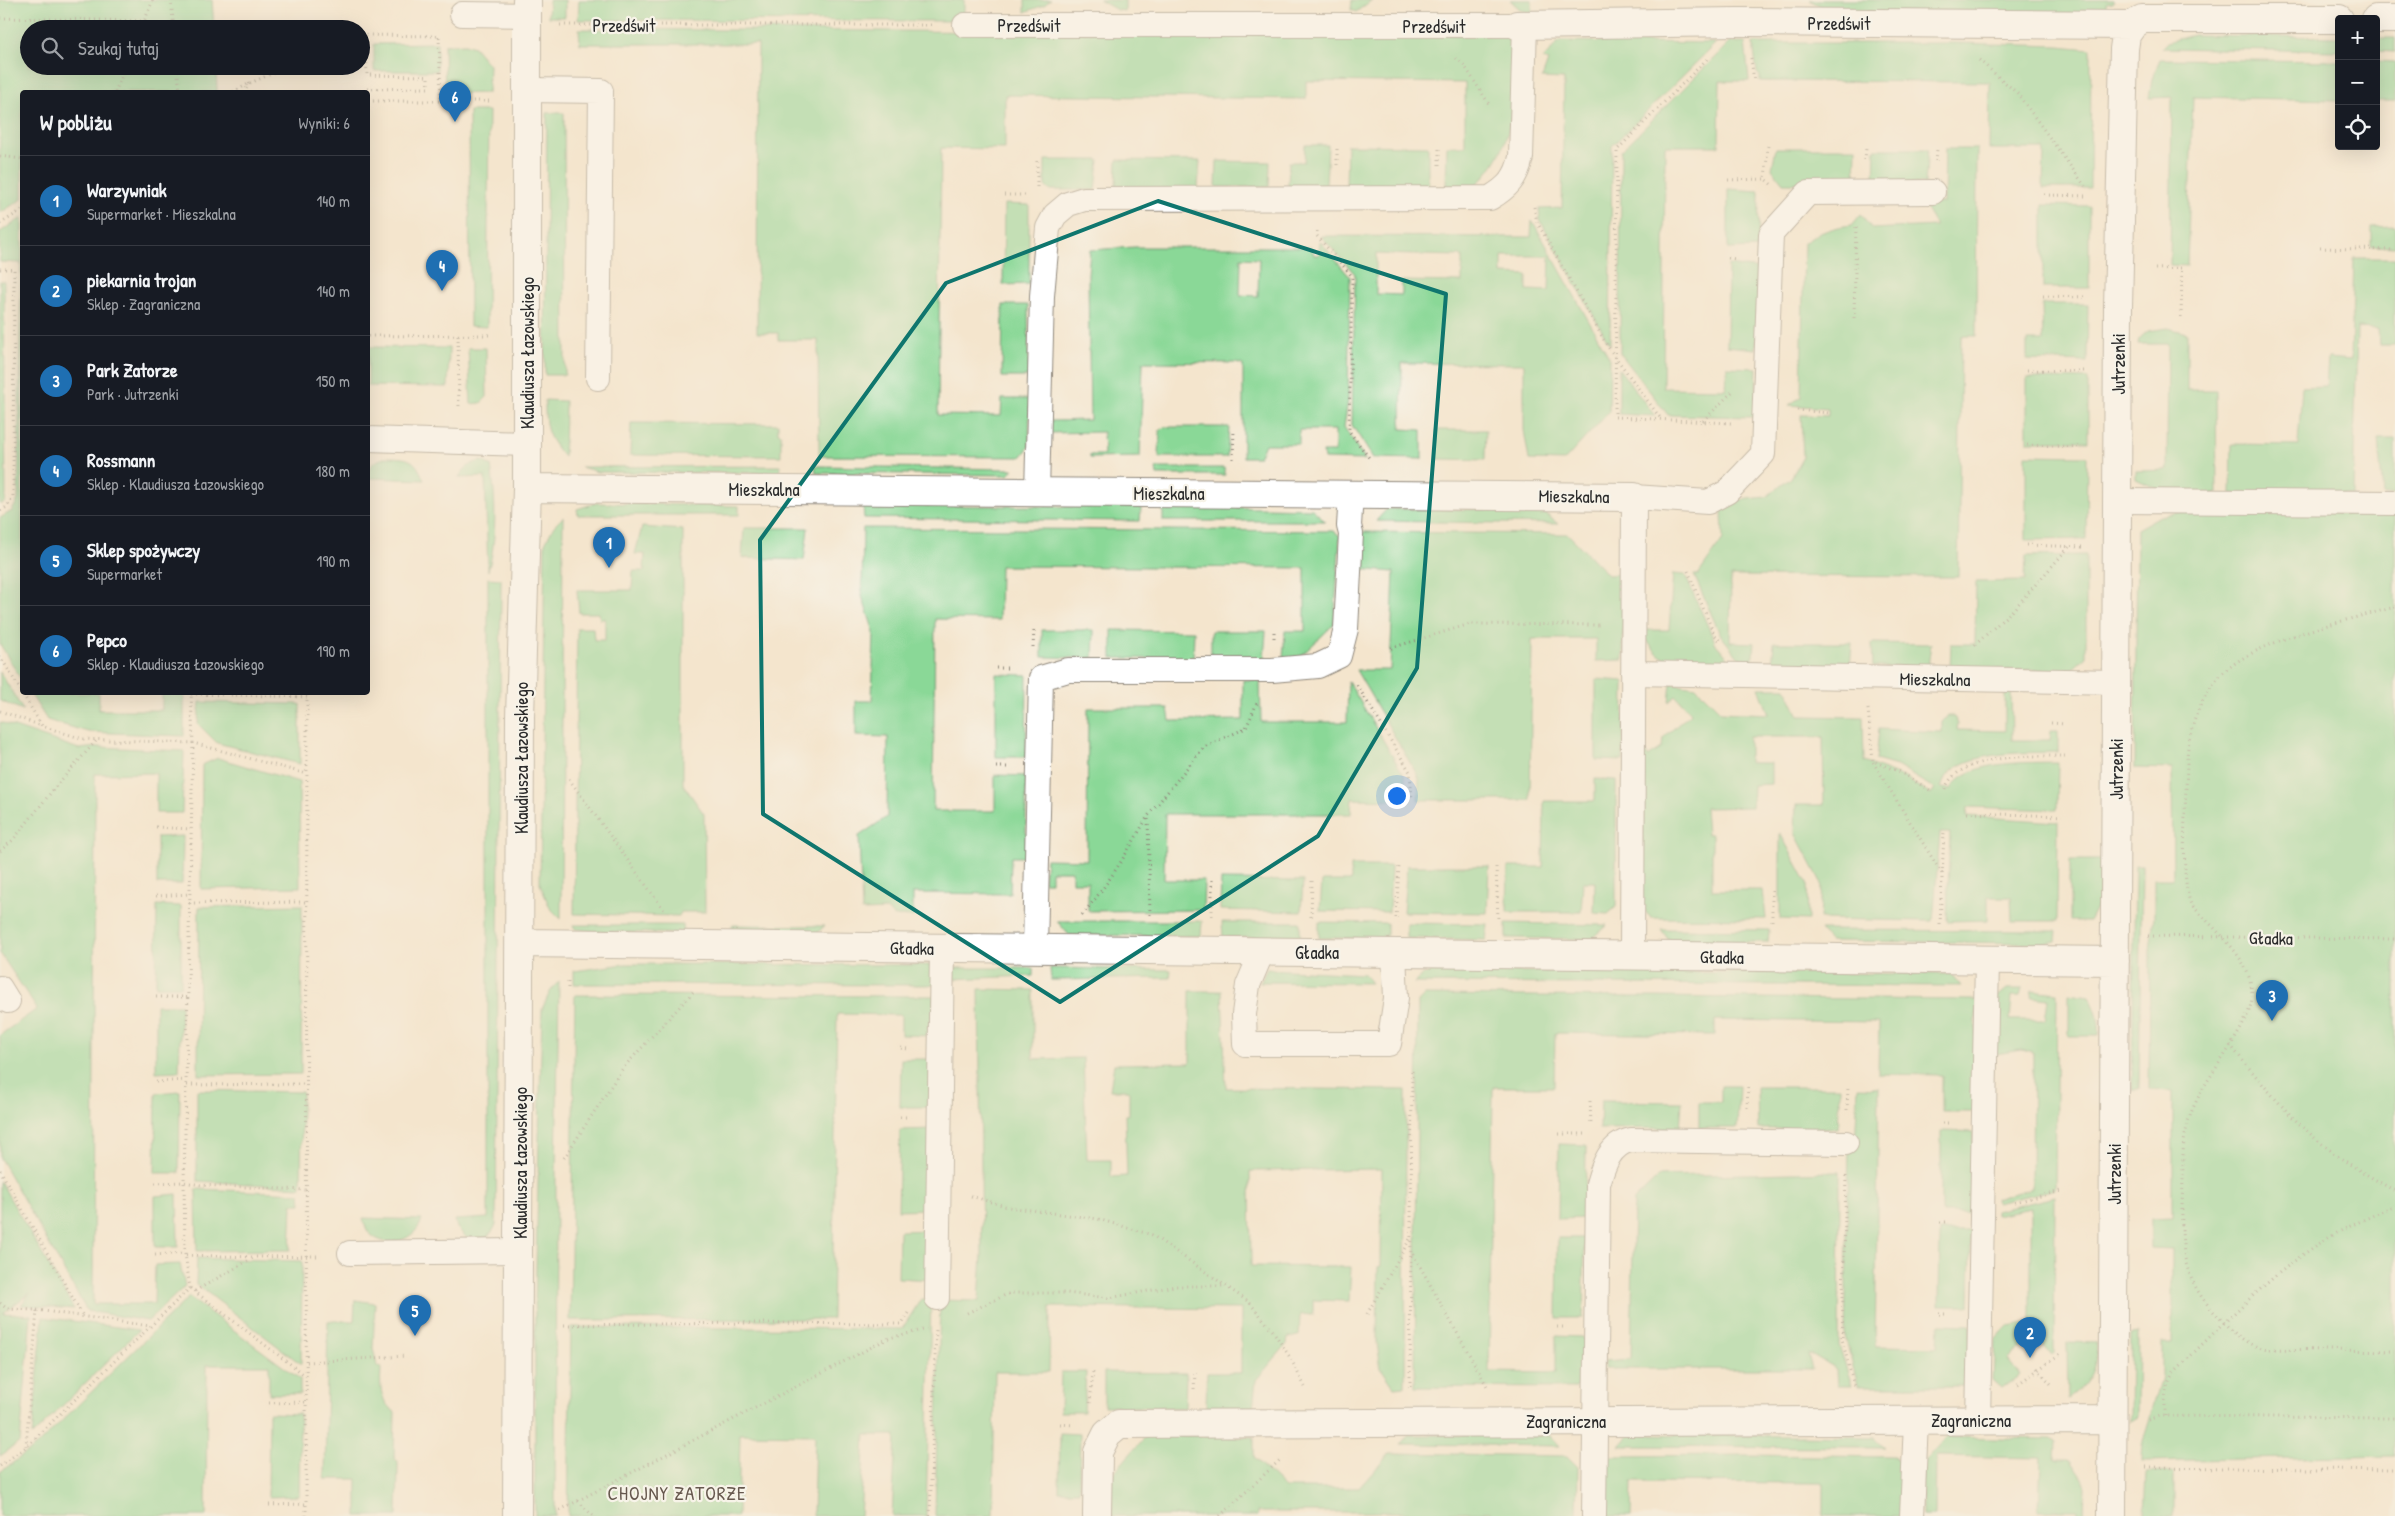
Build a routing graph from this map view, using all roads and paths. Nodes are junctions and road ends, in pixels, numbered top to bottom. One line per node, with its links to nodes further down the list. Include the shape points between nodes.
1 (153, 0): 11 (path)
2 (172, 0): 12 (path)
3 (1795, 11): 13 (street, Przedświt); 16 (street, Przedświt)
4 (527, 13): 5 (lane); 14 (path, Przedświt); 34 (street, Klaudiusza Łazowskiego)
5 (462, 14)
6 (0, 18): 10 (path)
7 (2335, 19): 16 (street, Przedświt, via 2142,19)
8 (2380, 19): 9 (street)
9 (2395, 19)
10 (96, 20)
11 (144, 20)
12 (173, 20)
13 (1738, 22): 15 (street, Przedświt); 61 (path, via 1726,39 1617,150)
14 (965, 25): 17 (lane, Przedświt)
15 (1521, 25): 17 (lane, Przedświt); 40 (lane)
16 (2133, 25): 80 (street, Jutrzenki, via 2126,36 2124,49)
17 (1414, 26): 38 (path, via 1437,40 1464,66)
18 (370, 36): 19 (path)
19 (439, 36): 20 (path); 36 (path)
20 (449, 37)
21 (1751, 56): 27 (path)
22 (1976, 58): 48 (path, via 2017,93 2093,197)
23 (122, 75): 29 (path)
24 (178, 75): 30 (path)
25 (269, 75): 28 (path)
26 (366, 75): 33 (path, via 428,76 428,88)
27 (1754, 81)
28 (250, 83): 31 (path); 32 (path)
29 (116, 90)
30 (180, 90)
31 (237, 90)
32 (245, 90)
33 (365, 90)
34 (527, 90): 64 (lane, via 601,91); 71 (street, Klaudiusza Łazowskiego)
35 (370, 100): 36 (path)
36 (441, 101): 37 (path)
37 (498, 101)
38 (1492, 109)
39 (0, 156): 41 (path)
40 (1521, 157): 49 (lane, via 1514,179 1490,198); 61 (path, via 1537,222)
41 (20, 159)
42 (1765, 179): 43 (path)
43 (1728, 180)
44 (1933, 192): 45 (lane)
45 (1860, 193): 57 (path); 68 (lane, via 1808,193 1771,234)
46 (1004, 195): 47 (path)
47 (1037, 195)
48 (2044, 196)
49 (1317, 198): 75 (path, via 1317,236 1352,276 1349,430); 77 (lane, via 1084,199 1068,204 1055,215 1048,228 1042,296)
50 (20, 211): 51 (path)
51 (0, 224)
52 (2320, 248): 53 (path)
53 (2395, 250)
54 (0, 269): 82 (path, via 14,269 14,279 13,497)
55 (2043, 296): 56 (path)
56 (2093, 297)
57 (1854, 318)
58 (458, 335): 59 (path); 60 (path); 66 (path)
59 (495, 335)
60 (370, 336)
61 (1615, 355): 67 (path); 67 (path, via 1615,417)
62 (2027, 370): 63 (path)
63 (2092, 371)
64 (598, 378)
65 (1828, 413): 68 (path, via 1782,408)
66 (460, 417)
67 (1662, 419): 68 (path, via 1755,424)
68 (1764, 419): 79 (lane, via 1763,454 1726,492 1708,502)
69 (1234, 430): 74 (path)
70 (370, 439): 71 (lane)
71 (527, 444): 76 (street, Klaudiusza Łazowskiego)
72 (2027, 445): 73 (path)
73 (2083, 447)
74 (1233, 464)
75 (1374, 466)
76 (527, 488): 77 (street, Mieszkalna); 144 (street, Klaudiusza Łazowskiego, via 520,717)
77 (1037, 492): 78 (street, Mieszkalna)
78 (1351, 494): 79 (street, Mieszkalna); 92 (lane, via 1346,629)
79 (1634, 496): 88 (lane, Mieszkalna)
80 (2117, 501): 81 (lane); 97 (street, Jutrzenki)
81 (2395, 503)
82 (0, 511)
83 (2026, 545): 84 (path)
84 (2069, 547): 85 (path); 89 (path, via 2013,610)
85 (2084, 547)
86 (1688, 571): 95 (path, via 1714,634)
87 (2395, 608): 142 (path, via 2310,630 2251,654 2224,671 2207,693 2194,721 2188,745 2186,886 2192,904)
88 (1633, 626): 90 (path, via 1470,624); 94 (lane, Mieszkalna)
89 (1974, 646)
90 (1391, 648)
91 (0, 656): 98 (path)
92 (1339, 656): 93 (lane, via 1318,666); 114 (path, via 1410,772)
93 (1272, 670): 116 (path, via 1246,728 1204,747); 146 (lane, via 1068,670 1041,678)
94 (1633, 673): 95 (lane, Mieszkalna); 149 (lane, Mieszkalna)
95 (1749, 675): 96 (lane, Mieszkalna)
96 (1865, 677): 97 (lane, Mieszkalna); 109 (path)
97 (2116, 682): 151 (street, Jutrzenki)
98 (20, 689)
99 (23, 695): 105 (path)
100 (191, 695): 107 (path)
101 (307, 695): 110 (path)
102 (0, 711): 105 (path)
103 (2051, 723): 104 (path)
104 (2065, 724)
105 (42, 726): 106 (path, via 83,740)
106 (96, 741): 107 (path); 121 (path, via 14,840)
107 (193, 742): 110 (path); 119 (path)
108 (2064, 756): 112 (path, via 2011,756 1971,766 1948,780)
109 (1873, 761): 113 (path, via 1900,772); 124 (path)
110 (307, 774): 130 (path)
111 (570, 779): 132 (path)
112 (1945, 789)
113 (1933, 792)
114 (1412, 800)
115 (1967, 813): 117 (path)
116 (1148, 816): 133 (path); 134 (path, via 1124,860)
117 (2062, 816)
118 (156, 827): 119 (path)
119 (190, 829): 128 (path)
120 (1944, 832): 124 (path)
121 (0, 851)
122 (1399, 866): 137 (path)
123 (1496, 867): 138 (path)
124 (1942, 874): 140 (path)
125 (1212, 880): 135 (path)
126 (1312, 881): 136 (path)
127 (1772, 890): 139 (path)
128 (189, 894): 129 (path); 131 (path)
129 (156, 896)
130 (307, 902): 131 (path); 159 (path)
131 (189, 903): 154 (path)
132 (666, 912)
133 (1150, 916)
134 (1080, 917)
135 (1212, 917)
136 (1311, 917)
137 (1396, 918)
138 (1498, 919)
139 (1772, 923)
140 (1940, 926)
141 (2147, 936): 142 (path, Gładka)
142 (2222, 937): 143 (path, Gładka); 155 (path, via 2245,967 2253,994 2243,1024)
143 (2395, 939)
144 (520, 943): 145 (street, Gładka); 175 (street, Klaudiusza Łazowskiego)
145 (942, 948): 146 (street, Gładka); 168 (lane)
146 (1035, 949): 147 (street, Gładka)
147 (1262, 952): 148 (street, Gładka); 148 (lane, via 1248,986 1244,1014 1245,1044 1390,1044 1396,998)
148 (1394, 953): 149 (street, Gładka)
149 (1632, 956): 150 (street, Gładka)
150 (1987, 960): 151 (street, Gładka); 173 (lane)
151 (2114, 961): 215 (street, Jutrzenki)
152 (695, 990): 164 (path, via 622,1068)
153 (156, 997): 154 (path)
154 (188, 997): 157 (path)
155 (2230, 1045): 170 (path, via 2268,1091 2312,1136 2346,1162); 191 (path, via 2199,1096 2185,1132 2182,1225 2186,1263 2192,1278 2206,1304)
156 (1412, 1066): 174 (path)
157 (185, 1080): 158 (path); 160 (path)
158 (156, 1082)
159 (307, 1084): 160 (path); 169 (path)
160 (187, 1085): 166 (path)
161 (1559, 1134): 162 (path)
162 (1591, 1134)
163 (1846, 1143): 203 (path, via 1842,1338); 212 (lane, via 1631,1140 1623,1142 1610,1153 1598,1184)
164 (564, 1158)
165 (0, 1170): 189 (path)
166 (184, 1182): 167 (path); 169 (path); 178 (path)
167 (155, 1183)
168 (939, 1187): 182 (path, via 1008,1208 1098,1219 1152,1235); 185 (lane)
169 (307, 1190): 180 (path)
170 (2395, 1191)
171 (2061, 1192): 173 (path)
172 (2395, 1205): 191 (path, via 2308,1251)
173 (1982, 1208): 211 (lane)
174 (1411, 1236): 177 (path); 188 (path)
175 (519, 1251): 176 (lane); 226 (street, Klaudiusza Łazowskiego)
176 (350, 1253): 180 (path)
177 (1412, 1253): 204 (path); 205 (path, via 1489,1388)
178 (185, 1254): 179 (path); 181 (path); 183 (path)
179 (155, 1255)
180 (307, 1257): 181 (path); 199 (path)
181 (254, 1258): 184 (path)
182 (1225, 1286): 190 (path, via 1175,1286 1109,1298 1067,1293 1010,1293); 214 (path, via 1249,1302 1273,1331 1291,1359)
183 (190, 1288): 184 (path); 194 (path)
184 (195, 1292): 201 (path)
185 (937, 1298): 193 (path, via 921,1293 902,1324)
186 (0, 1303): 187 (path, via 7,1309)
187 (37, 1310): 189 (path); 216 (path)
188 (1366, 1314)
189 (83, 1316): 194 (path)
190 (960, 1316)
191 (2225, 1323): 196 (path, via 2243,1340 2259,1348); 209 (path, via 2169,1380 2164,1393)
192 (944, 1324): 195 (path)
193 (564, 1325)
194 (150, 1326): 216 (path)
195 (936, 1327): 221 (path, via 889,1338); 228 (path)
196 (2395, 1351)
197 (2060, 1354): 202 (path)
198 (406, 1356): 199 (path)
199 (307, 1362): 201 (path)
200 (1092, 1372): 208 (path)
201 (306, 1376): 206 (path)
202 (2011, 1389)
203 (1858, 1393)
204 (1410, 1395)
205 (1490, 1396)
206 (306, 1402): 207 (path); 222 (path)
207 (269, 1403)
208 (1090, 1411)
209 (2165, 1416): 210 (path); 215 (path)
210 (2395, 1418)
211 (1978, 1420): 213 (street, Zagraniczna); 215 (street, Zagraniczna)
212 (1594, 1421): 213 (street, Zagraniczna); 214 (street, Zagraniczna); 231 (lane)
213 (1916, 1421): 232 (lane)
214 (1322, 1422): 229 (street, Zagraniczna, via 1120,1424 1107,1434 1098,1452)
215 (2112, 1428): 233 (street, Jutrzenki)
216 (26, 1447): 218 (path)
217 (1283, 1457): 230 (path)
218 (0, 1466)
219 (2138, 1467): 220 (path)
220 (2395, 1470)
221 (578, 1501): 224 (path); 227 (path)
222 (306, 1504): 223 (path); 225 (path)
223 (269, 1505)
224 (560, 1510)
225 (306, 1516)
226 (517, 1516)
227 (593, 1516)
228 (930, 1516)
229 (1097, 1516)
230 (1220, 1516)
231 (1594, 1516)
232 (1912, 1516)
233 (2112, 1516)

